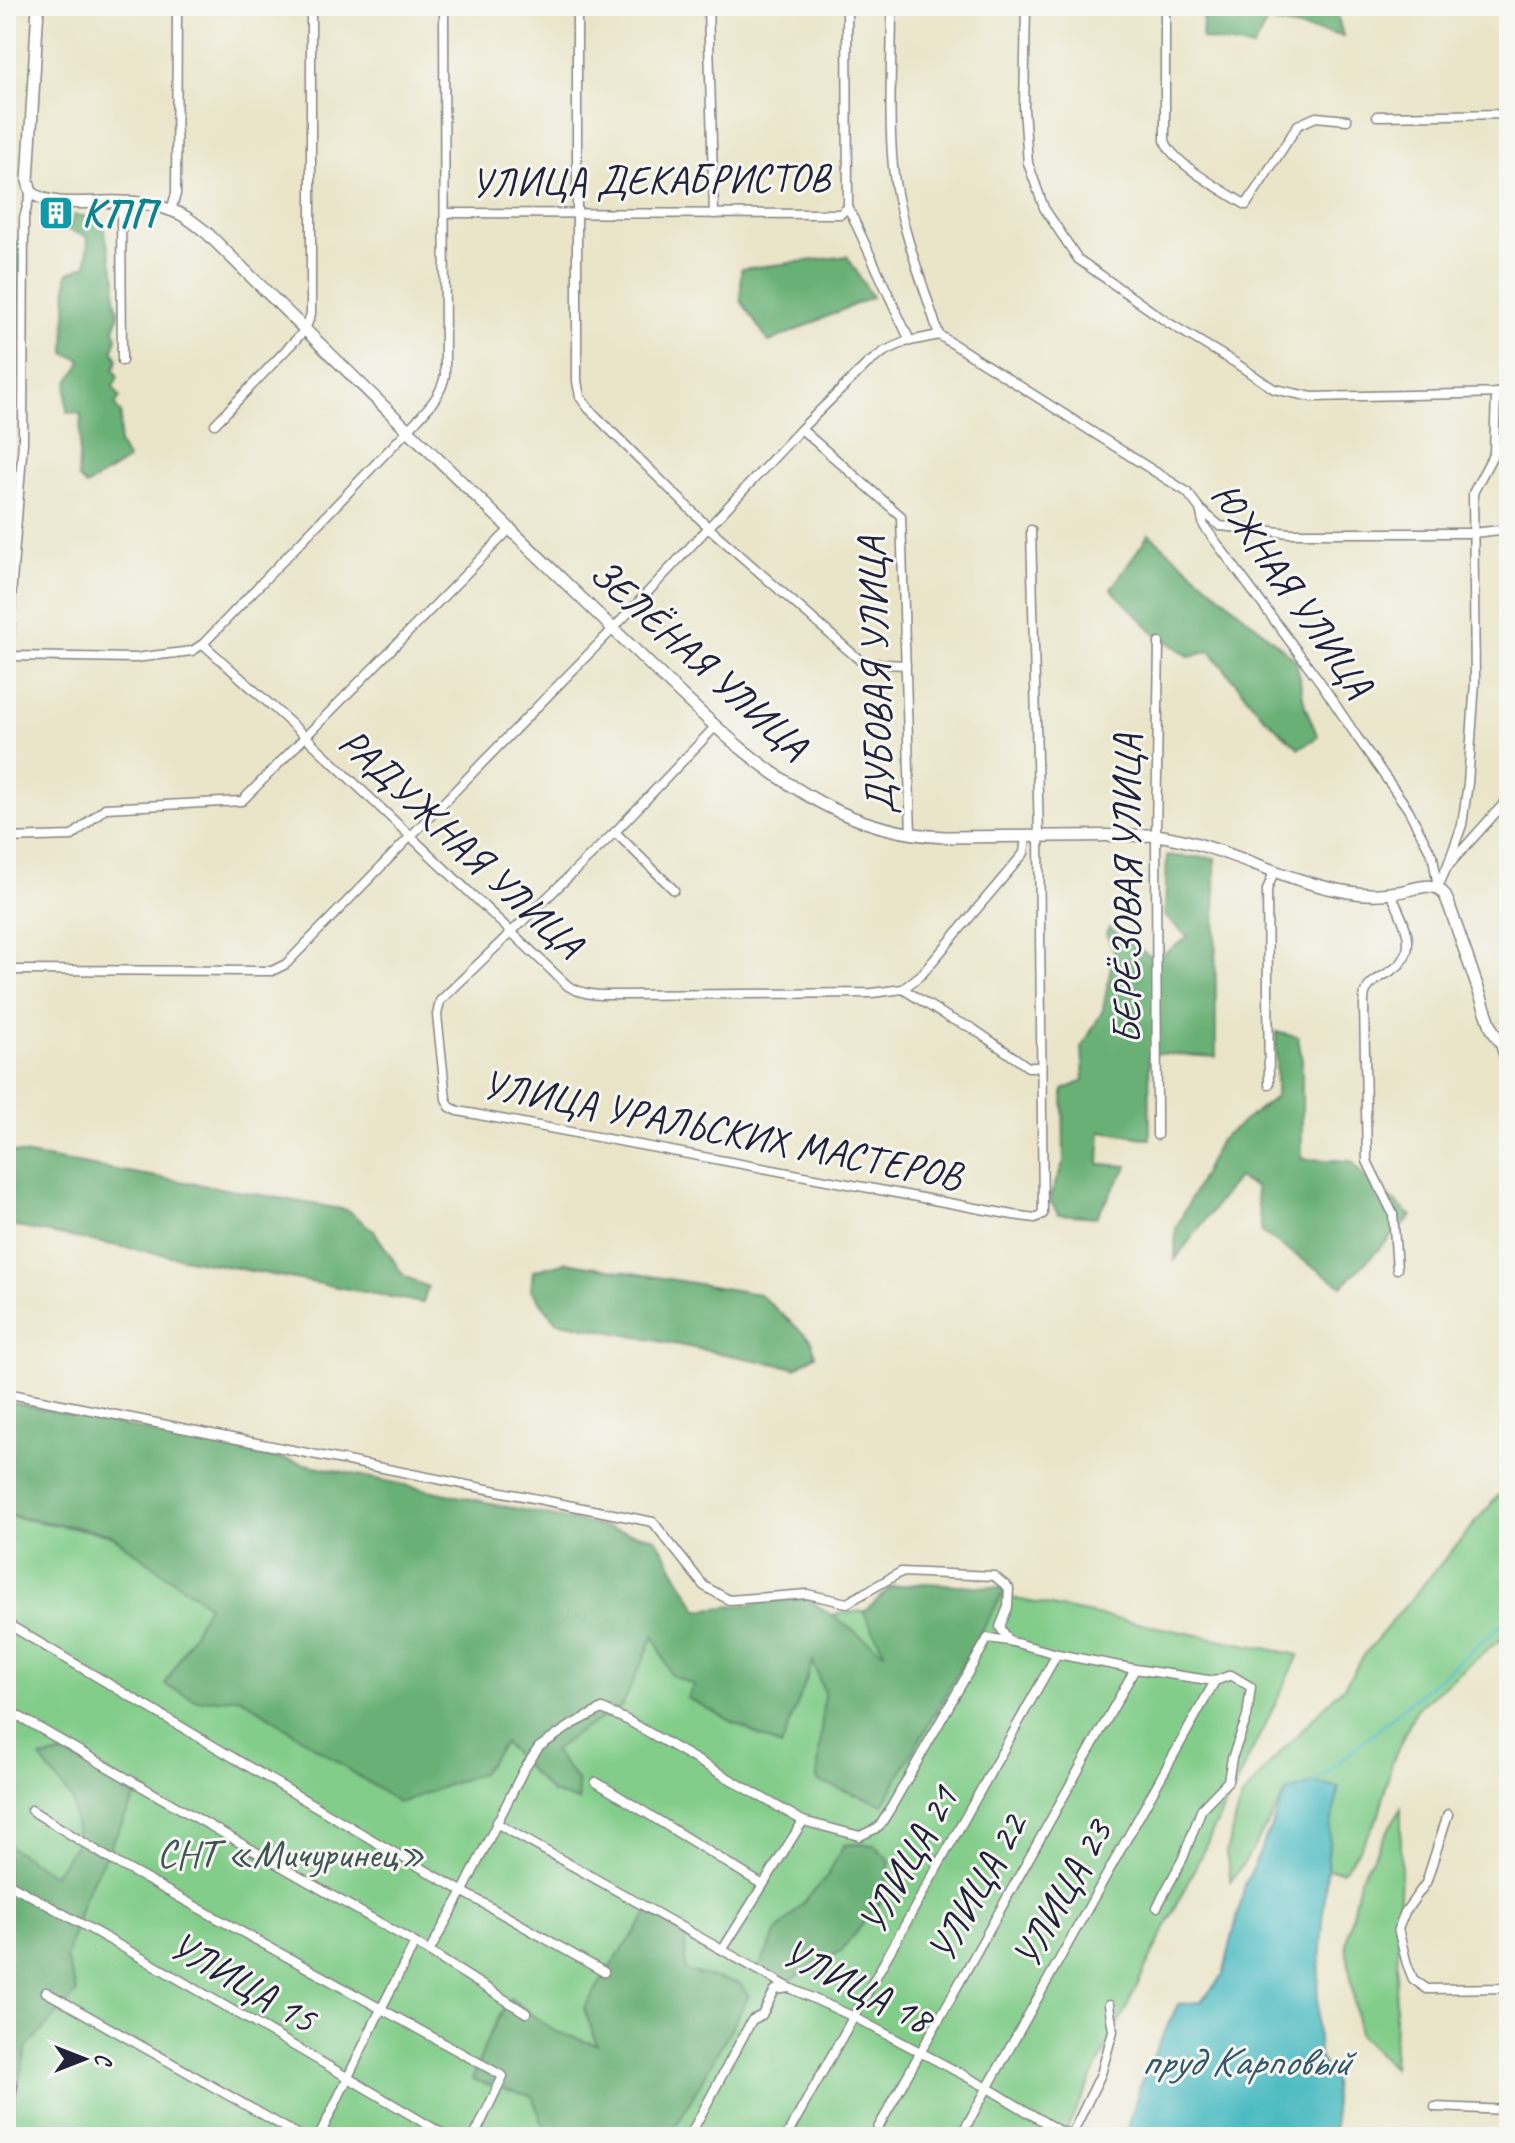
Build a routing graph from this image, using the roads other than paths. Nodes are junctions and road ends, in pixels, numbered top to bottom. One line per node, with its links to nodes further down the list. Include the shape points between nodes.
1 (38, 6): 14 (street)
2 (177, 6): 17 (street, via 176,194)
3 (311, 6): 21 (street, via 311,314)
4 (444, 6): 18 (street)
5 (577, 6): 19 (street)
6 (708, 6): 20 (street)
7 (847, 6): 16 (street, УЛИЦА ДЕКАБРИСТОВ)
8 (892, 6): 22 (street, via 893,169)
9 (1026, 6): 25 (street, via 1028,163 1044,208 1078,259 1274,389 1312,397)
10 (1165, 6): 13 (street, via 1167,148 1246,205 1298,125 1316,117)
11 (1509, 114): 12 (street)
12 (1377, 116)
13 (1347, 120)
14 (31, 192): 15 (street, ЗЕЛЁНАЯ УЛИЦА, via 52,201); 39 (street, via 24,218 23,442)
15 (121, 202): 17 (street, ЗЕЛЁНАЯ УЛИЦА); 24 (street)
16 (848, 207): 20 (street, УЛИЦА ДЕКАБРИСТОВ, via 830,215); 23 (street)
17 (171, 210): 21 (street, ЗЕЛЁНАЯ УЛИЦА, via 207,233)
18 (445, 213): 19 (street, УЛИЦА ДЕКАБРИСТОВ); 29 (street, via 443,387)
19 (576, 213): 20 (street, УЛИЦА ДЕКАБРИСТОВ); 31 (street, via 580,397)
20 (714, 214)
21 (305, 330): 27 (street); 29 (street, ЗЕЛЁНАЯ УЛИЦА)
22 (939, 335): 23 (street); 30 (street, ЮЖНАЯ УЛИЦА, via 1187,492)
23 (910, 341): 28 (street, via 867,364)
24 (122, 361)
25 (1496, 393): 26 (street); 35 (street, via 1494,453 1473,493)
26 (1509, 393)
27 (215, 424)
28 (801, 429): 31 (street); 40 (street, ДУБОВАЯ УЛИЦА, via 901,516)
29 (408, 430): 32 (street, ЗЕЛЁНАЯ УЛИЦА); 38 (street)
30 (1200, 509): 35 (street, via 1220,526 1290,533); 54 (street, ЮЖНАЯ УЛИЦА, via 1204,526 1408,809 1433,857)
31 (709, 528): 36 (street); 40 (street, via 863,663)
32 (510, 529): 36 (street, ЗЕЛЁНАЯ УЛИЦА); 43 (street)
33 (1509, 529): 35 (street)
34 (1031, 530): 49 (street)
35 (1473, 533): 52 (street, via 1475,682 1468,783 1462,825)
36 (613, 629): 42 (street, ЗЕЛЁНАЯ УЛИЦА); 50 (street)
37 (1159, 643): 47 (street, БЕРЁЗОВАЯ УЛИЦА)
38 (203, 644): 39 (street, via 192,651 135,658); 43 (street, РАДУЖНАЯ УЛИЦА)
39 (9, 656): 41 (street)
40 (906, 665): 46 (street, ДУБОВАЯ УЛИЦА)
41 (6, 719)
42 (715, 727): 45 (street); 46 (street, ЗЕЛЁНАЯ УЛИЦА, via 822,804)
43 (306, 737): 50 (street, РАДУЖНАЯ УЛИЦА); 51 (street, via 242,801 105,808 72,836)
44 (1509, 798): 52 (street)
45 (615, 832): 55 (street); 57 (street)
46 (911, 834): 48 (street, ЗЕЛЁНАЯ УЛИЦА)
47 (1156, 835): 49 (street, ЗЕЛЁНАЯ УЛИЦА); 53 (street, ЗЕЛЁНАЯ УЛИЦА); 64 (street, БЕРЁЗОВАЯ УЛИЦА)
48 (1026, 836): 49 (street, ЗЕЛЁНАЯ УЛИЦА); 59 (street, via 1024,853 922,974)
49 (1039, 836): 61 (street)
50 (409, 837): 57 (street, РАДУЖНАЯ УЛИЦА); 58 (street, via 286,964 272,971)
51 (6, 838)
52 (1447, 867): 54 (street)
53 (1274, 871): 56 (street, ЗЕЛЁНАЯ УЛИЦА, via 1340,891); 63 (street, via 1267,890)
54 (1438, 887): 56 (street, ЗЕЛЁНАЯ УЛИЦА); 60 (street, ЮЖНАЯ УЛИЦА, via 1445,894 1492,1029)
55 (674, 890)
56 (1391, 893): 65 (street, via 1408,942 1405,956 1365,992 1364,1005 1367,1161 1393,1214)
57 (511, 930): 59 (street, РАДУЖНАЯ УЛИЦА, via 568,986 595,995); 61 (street, УЛИЦА УРАЛЬСКИХ МАСТЕРОВ, via 440,1001 446,1099 458,1111 1035,1218 1043,1214)
58 (6, 970)
59 (903, 989): 61 (street, via 1028,1067)
60 (1504, 1041): 62 (street, ЮЖНАЯ УЛИЦА)
61 (1040, 1067)
62 (1509, 1071)
63 (1269, 1084)
64 (1157, 1135)
65 (1397, 1269)
66 (6, 1393): 68 (street, via 653,1522 704,1586 729,1600 807,1594 847,1603 901,1572 994,1576 1009,1588 1000,1627)
67 (6, 1623): 80 (street)
68 (1009, 1641): 69 (street); 76 (street, via 988,1638 879,1827 860,1836)
69 (1057, 1654): 70 (street); 92 (street, УЛИЦА 21)
70 (1135, 1669): 71 (street); 93 (street, УЛИЦА 22)
71 (1215, 1681): 81 (street, via 1231,1675 1251,1687 1247,1717 1228,1781 1202,1808); 96 (street, УЛИЦА 23)
72 (6, 1709): 82 (street)
73 (596, 1782): 79 (street)
74 (31, 1810): 90 (street)
75 (1448, 1814): 87 (street, via 1426,1883 1398,1929 1413,1979 1427,1989)
76 (803, 1821): 77 (street, via 602,1709 539,1747); 79 (street)
77 (496, 1823): 80 (street); 83 (street, УЛИЦА 18)
78 (6, 1882): 94 (street, УЛИЦА 15)
79 (763, 1885): 83 (street)
80 (463, 1891): 84 (street); 85 (street)
81 (1157, 1907)
82 (415, 1943): 84 (street); 90 (street)
83 (723, 1949): 86 (street, УЛИЦА 18)
84 (429, 1952): 91 (street)
85 (604, 1972)
86 (790, 1988): 92 (street, УЛИЦА 18); 104 (street, via 775,1990 762,2015 752,2020)
87 (1509, 1988)
88 (46, 1992): 100 (street)
89 (1109, 2005): 96 (street, УЛИЦА 18, via 1113,2031 1101,2074 1072,2134)
90 (381, 2009): 94 (street); 103 (street, via 503,2076)
91 (526, 2013)
92 (854, 2017): 93 (street, УЛИЦА 18); 105 (street, УЛИЦА 21)
93 (919, 2051): 96 (street, УЛИЦА 18); 106 (street, УЛИЦА 22)
94 (348, 2077): 101 (street); 102 (street, УЛИЦА 15)
95 (13, 2084): 99 (street)
96 (988, 2088): 107 (street, УЛИЦА 23)
97 (1435, 2107): 98 (street)
98 (1509, 2110)
99 (6, 2122)
100 (302, 2137)
101 (319, 2137)
102 (448, 2137)
103 (474, 2137)
104 (689, 2137)
105 (786, 2137)
106 (873, 2137)
107 (960, 2137)

